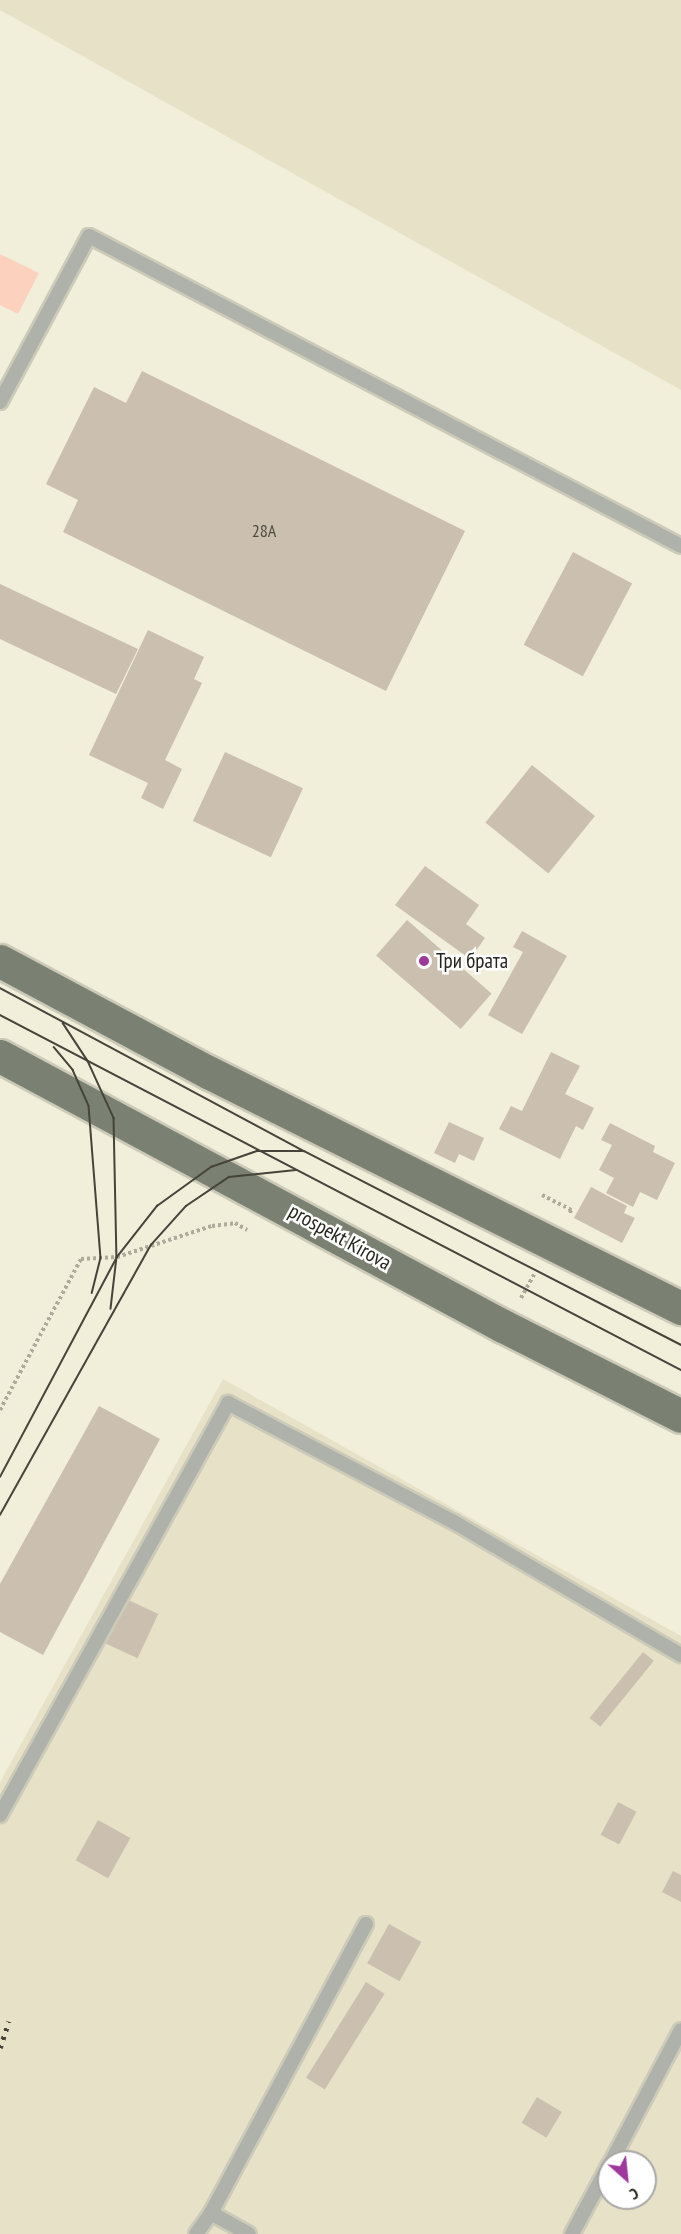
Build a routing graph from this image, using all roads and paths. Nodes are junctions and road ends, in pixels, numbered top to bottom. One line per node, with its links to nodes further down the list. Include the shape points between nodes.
1 (0, 402): 2 (lane, via 89,236)
2 (681, 546)
3 (0, 961): 7 (main road, via 208,1072)
4 (0, 1056): 9 (main road, prospekt Kirova)
5 (542, 1195): 7 (path, via 571,1210)
6 (256, 1234): 10 (path, via 235,1223 212,1226 117,1257 81,1259)
7 (553, 1243): 8 (main road); 9 (path)
8 (681, 1308)
9 (503, 1326): 11 (main road, prospekt Kirova)
10 (0, 1410)
11 (681, 1416)
12 (681, 1655): 13 (lane, via 454,1522 228,1402)
13 (0, 1815)
14 (366, 1924): 18 (lane)
15 (681, 2030): 16 (lane)
16 (617, 2150)
17 (597, 2188): 21 (lane)
18 (211, 2213): 19 (lane); 20 (lane)
19 (196, 2234)
20 (249, 2234)
21 (572, 2234)

